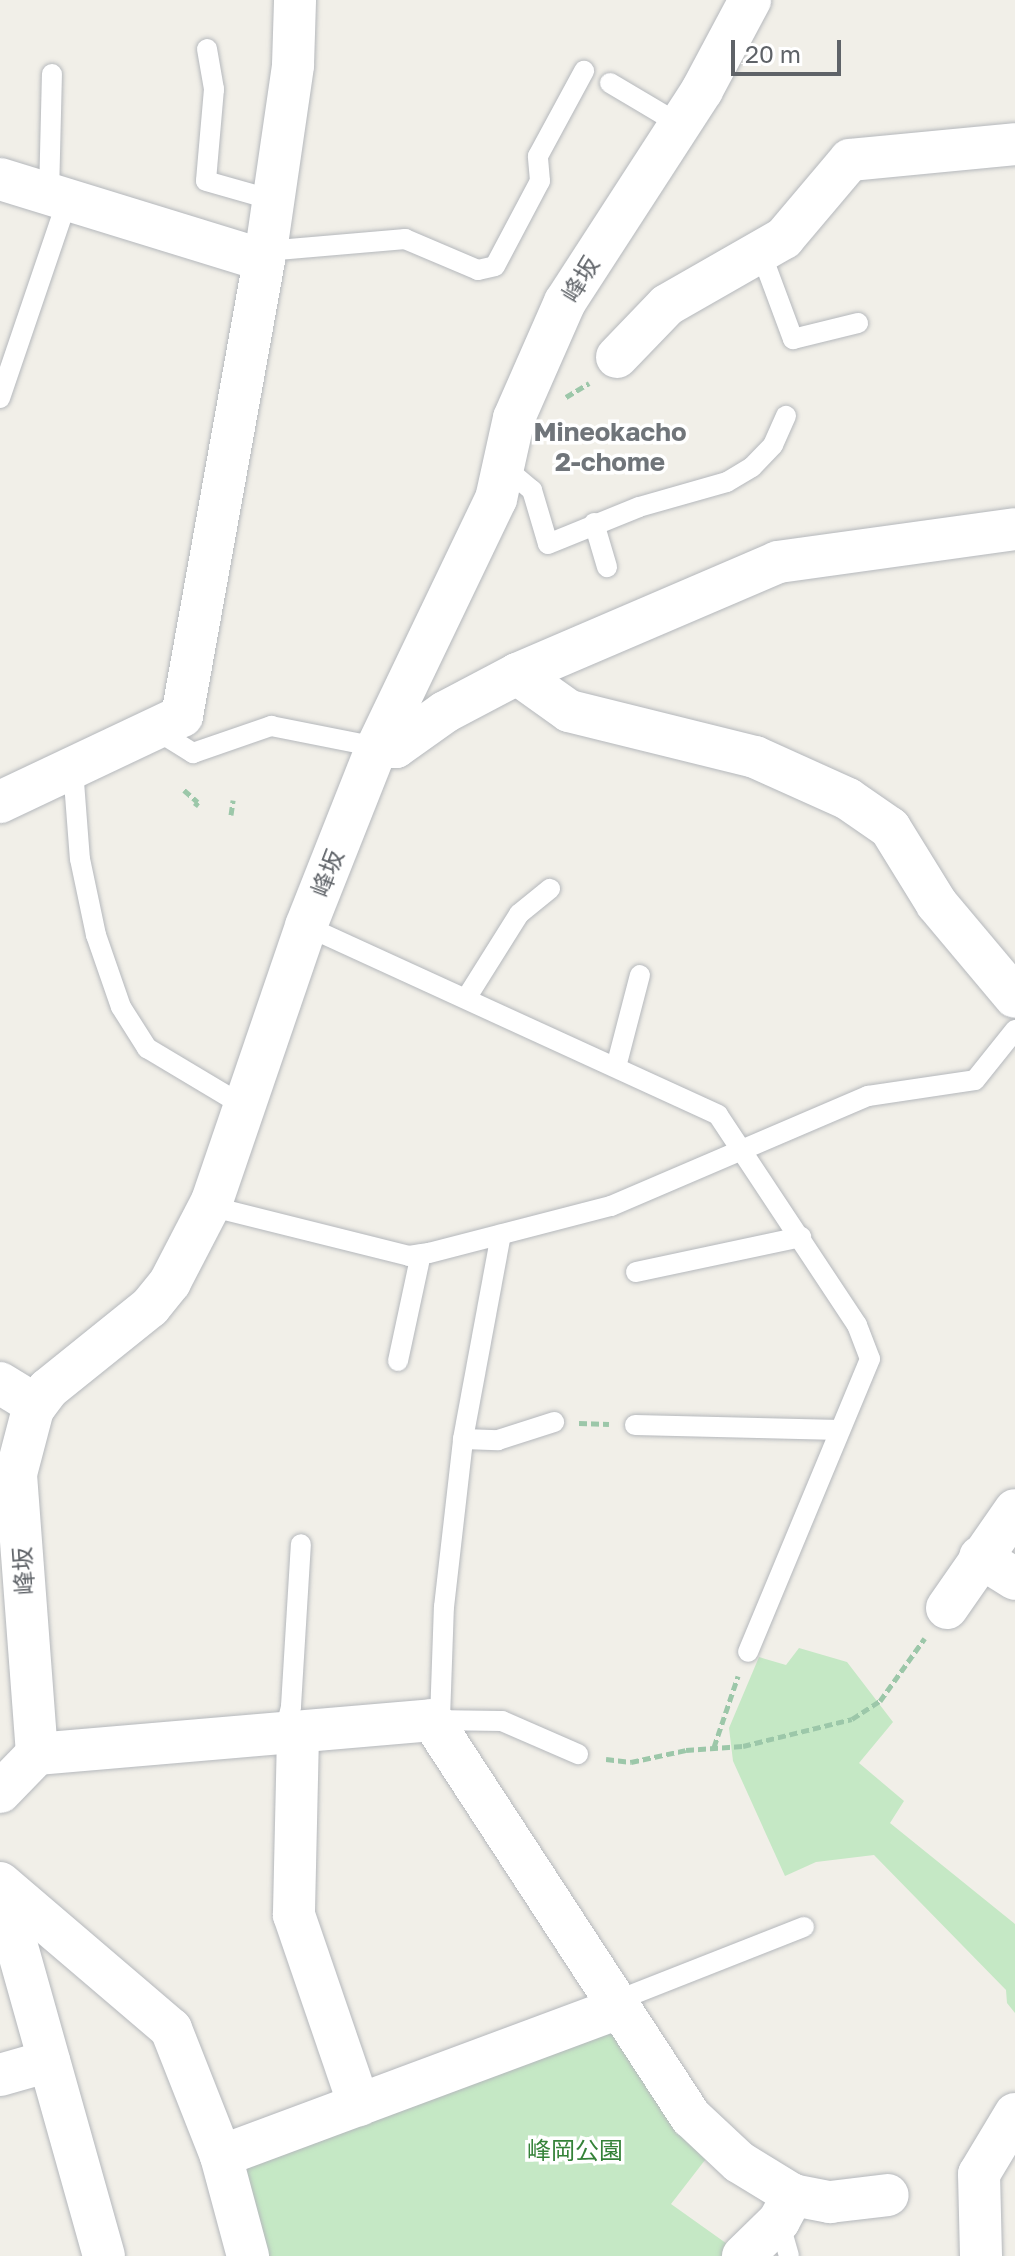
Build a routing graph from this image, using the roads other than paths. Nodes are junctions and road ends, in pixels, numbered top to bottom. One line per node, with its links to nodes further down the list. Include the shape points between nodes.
1 (295, 0): 11 (street, via 293,65)
2 (750, 0): 7 (street, 峰坂)
3 (207, 49): 11 (lane, via 214,89 206,181)
4 (584, 71): 13 (lane, via 538,156 540,181 495,266 478,270 405,239)
5 (52, 74): 10 (lane)
6 (610, 83): 7 (lane)
7 (679, 124): 18 (street, 峰坂, via 565,302 514,418)
8 (1015, 144): 12 (street, via 850,160 784,238)
9 (0, 179): 10 (street)
10 (58, 198): 13 (street); 16 (lane)
11 (273, 200): 13 (street)
12 (761, 253): 14 (lane, via 793,339); 15 (street, via 667,305)
13 (265, 255): 23 (street, via 182,716)
14 (858, 323)
15 (617, 357)
16 (0, 398)
17 (786, 416): 19 (lane, via 773,445 727,482)
18 (503, 466): 19 (lane, via 532,490 548,544); 24 (street, 峰坂, via 476,545)
19 (594, 523): 21 (lane)
20 (1015, 529): 22 (street, via 778,562)
21 (607, 567)
22 (517, 674): 24 (street, via 445,712 415,738 396,747); 31 (street, via 569,711 755,757 848,799 890,828 937,904)
23 (156, 730): 24 (lane, via 193,753 271,726); 25 (street)
24 (377, 747): 28 (street, 峰坂)
25 (73, 769): 26 (street); 34 (lane, via 80,859 96,935 121,1007 147,1048)
26 (0, 802)
27 (550, 889): 30 (lane, via 519,914)
28 (306, 926): 30 (lane); 34 (street, 峰坂)
29 (640, 975): 33 (lane)
30 (467, 997): 33 (lane)
31 (1015, 997)
32 (1015, 1030): 35 (lane, via 975,1080 868,1096)
33 (616, 1067): 35 (lane, via 718,1115)
34 (244, 1106): 36 (street, 峰坂)
35 (745, 1150): 37 (lane, via 611,1206); 38 (lane)
36 (209, 1206): 39 (lane, via 305,1232); 43 (street, 峰坂, via 170,1282 150,1307 91,1351)
37 (501, 1234): 39 (lane); 47 (lane)
38 (801, 1237): 40 (lane); 46 (lane, via 857,1325 870,1359)
39 (421, 1254): 41 (lane)
40 (636, 1272)
41 (398, 1361)
42 (0, 1383): 43 (street)
43 (36, 1405): 56 (street, 峰坂, via 21,1441 16,1474)
44 (554, 1422): 47 (lane, via 498,1440)
45 (635, 1425): 46 (lane)
46 (840, 1430): 53 (lane)
47 (463, 1439): 54 (lane)
48 (1015, 1510): 50 (street)
49 (301, 1544): 55 (lane)
50 (980, 1557): 51 (street); 52 (street)
51 (1015, 1579)
52 (947, 1608)
53 (748, 1652)
54 (436, 1719): 55 (street); 57 (lane, via 502,1721); 61 (street)
55 (291, 1735): 56 (street); 64 (street, via 294,1915)
56 (37, 1754): 58 (street)
57 (578, 1754)
58 (0, 1792)
59 (0, 1884): 62 (street); 66 (street, via 171,2029)
60 (804, 1927): 61 (lane)
61 (618, 2005): 64 (street); 68 (street, via 691,2117 739,2162)
62 (49, 2061): 63 (street); 69 (street)
63 (0, 2075)
64 (359, 2105): 66 (street)
65 (1015, 2114): 72 (street, via 979,2174)
66 (221, 2156): 70 (street)
67 (888, 2195): 68 (street, via 830,2202)
68 (787, 2224): 71 (street)
69 (104, 2256)
70 (248, 2256)
71 (743, 2256)
72 (981, 2256)

